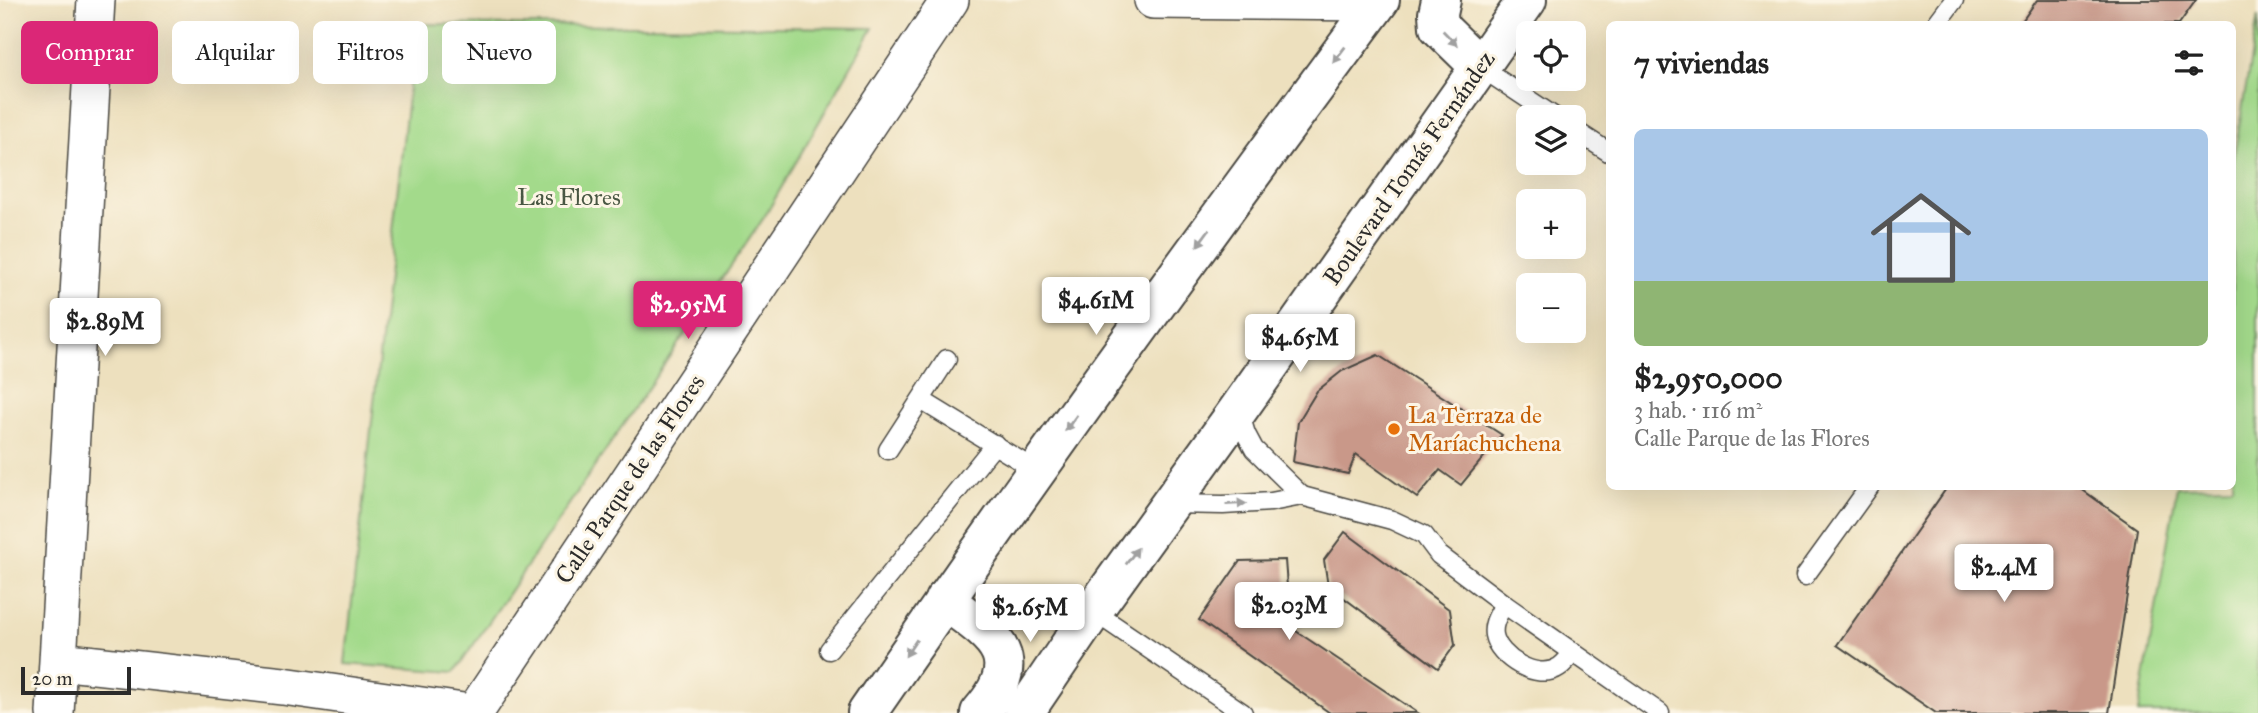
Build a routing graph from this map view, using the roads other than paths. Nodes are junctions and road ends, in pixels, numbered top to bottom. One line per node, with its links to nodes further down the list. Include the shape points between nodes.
1 (96, 0): 28 (street)
2 (950, 0): 30 (street, Calle Parque de las Flores)
3 (1153, 0): 7 (street)
4 (1441, 0): 9 (main road, one-way to 9, via 1439,27)
5 (1527, 0): 9 (main road, Boulevard Tomás Fernández)
6 (1954, 0): 8 (lane)
7 (1379, 1): 18 (main road, one-way to 18)
8 (1938, 21)
9 (1480, 67): 10 (lane); 15 (main road, Boulevard Tomás Fernández)
10 (1537, 105)
11 (1586, 137): 12 (lane)
12 (1606, 150)
13 (947, 359): 14 (lane)
14 (921, 400): 16 (lane); 17 (lane)
15 (1238, 410): 20 (lane, via 1254,449); 21 (main road, Boulevard Tomás Fernández)
16 (995, 444): 18 (lane); 26 (lane)
17 (888, 450)
18 (1037, 471): 23 (main road)
19 (1867, 490): 22 (lane)
20 (1302, 496): 21 (lane, one-way to 20, via 1271,502); 24 (lane, via 1392,520 1424,535 1439,555)
21 (1170, 505): 25 (main road, Boulevard Tomás Fernández, one-way to 21)
22 (1805, 576)
23 (944, 600): 31 (main road, one-way to 31); 32 (main road, via 986,632 1002,654 1001,683)
24 (1504, 604): 27 (lane); 27 (lane, via 1493,625 1496,643 1524,668 1557,669)
25 (1093, 611): 33 (main road, Boulevard Tomás Fernández); 34 (lane)
26 (829, 650)
27 (1574, 652): 35 (lane)
28 (59, 661): 29 (street); 30 (street)
29 (55, 713)
30 (472, 713)
31 (867, 713)
32 (980, 713)
33 (1024, 713)
34 (1243, 713)
35 (1660, 713)

